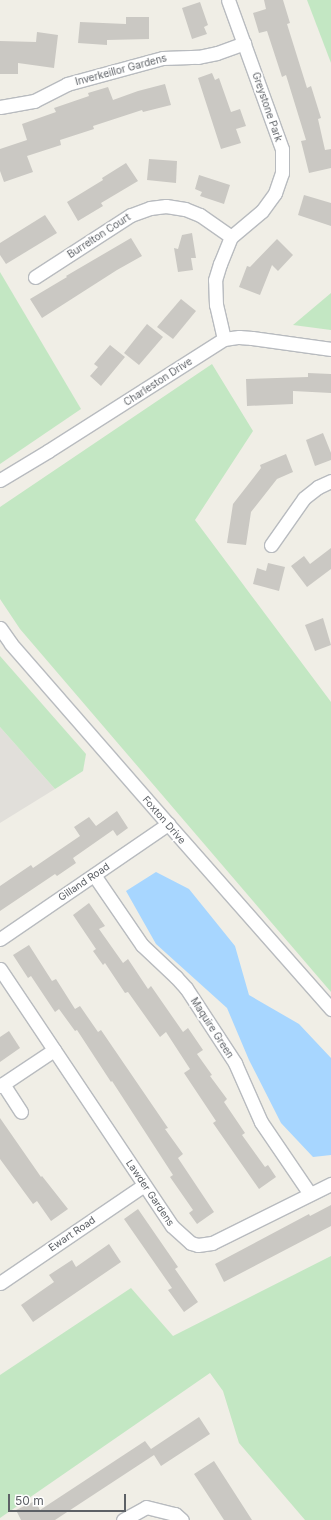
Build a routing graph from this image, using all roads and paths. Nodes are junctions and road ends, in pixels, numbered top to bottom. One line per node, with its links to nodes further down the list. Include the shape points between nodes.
1 (228, 0): 2 (street, Greystone Park)
2 (244, 43): 3 (street, Inverkeillor Gardens, via 198,57 163,58 67,84 34,101); 4 (street, Greystone Park, via 282,149 282,172 275,193 262,211)
3 (0, 107)
4 (231, 237): 5 (street, Burrelton Court, via 200,215 185,209 166,206 150,208 132,215); 6 (street, Greystone Park, via 215,280 216,305)
5 (35, 277)
6 (224, 340): 7 (street, Charleston Drive, via 252,338); 8 (street, Charleston Drive)
7 (331, 349)
8 (0, 480)
9 (331, 481): 10 (street, via 304,498)
10 (271, 545)
11 (0, 628): 12 (street, Foxton Drive, via 11,644)
12 (168, 824): 13 (street, Gilland Road); 16 (street, Foxton Drive)
13 (94, 875): 14 (street, Gilland Road); 22 (street, Maquire Green, via 142,944 186,988 235,1063 261,1122)
14 (0, 939)
15 (0, 969): 17 (street, Lawder Gardens)
16 (331, 1009)
17 (54, 1050): 18 (street); 20 (street, Lawder Gardens)
18 (1, 1085): 19 (street)
19 (21, 1112)
20 (144, 1184): 22 (street, Lawder Gardens, via 172,1226 191,1244 198,1245 212,1243); 23 (street, Ewart Road)
21 (331, 1184): 22 (street, Lawder Gardens)
22 (310, 1194)
23 (0, 1283)
24 (123, 1520): 25 (street, via 146,1507 175,1514)
25 (182, 1520)

